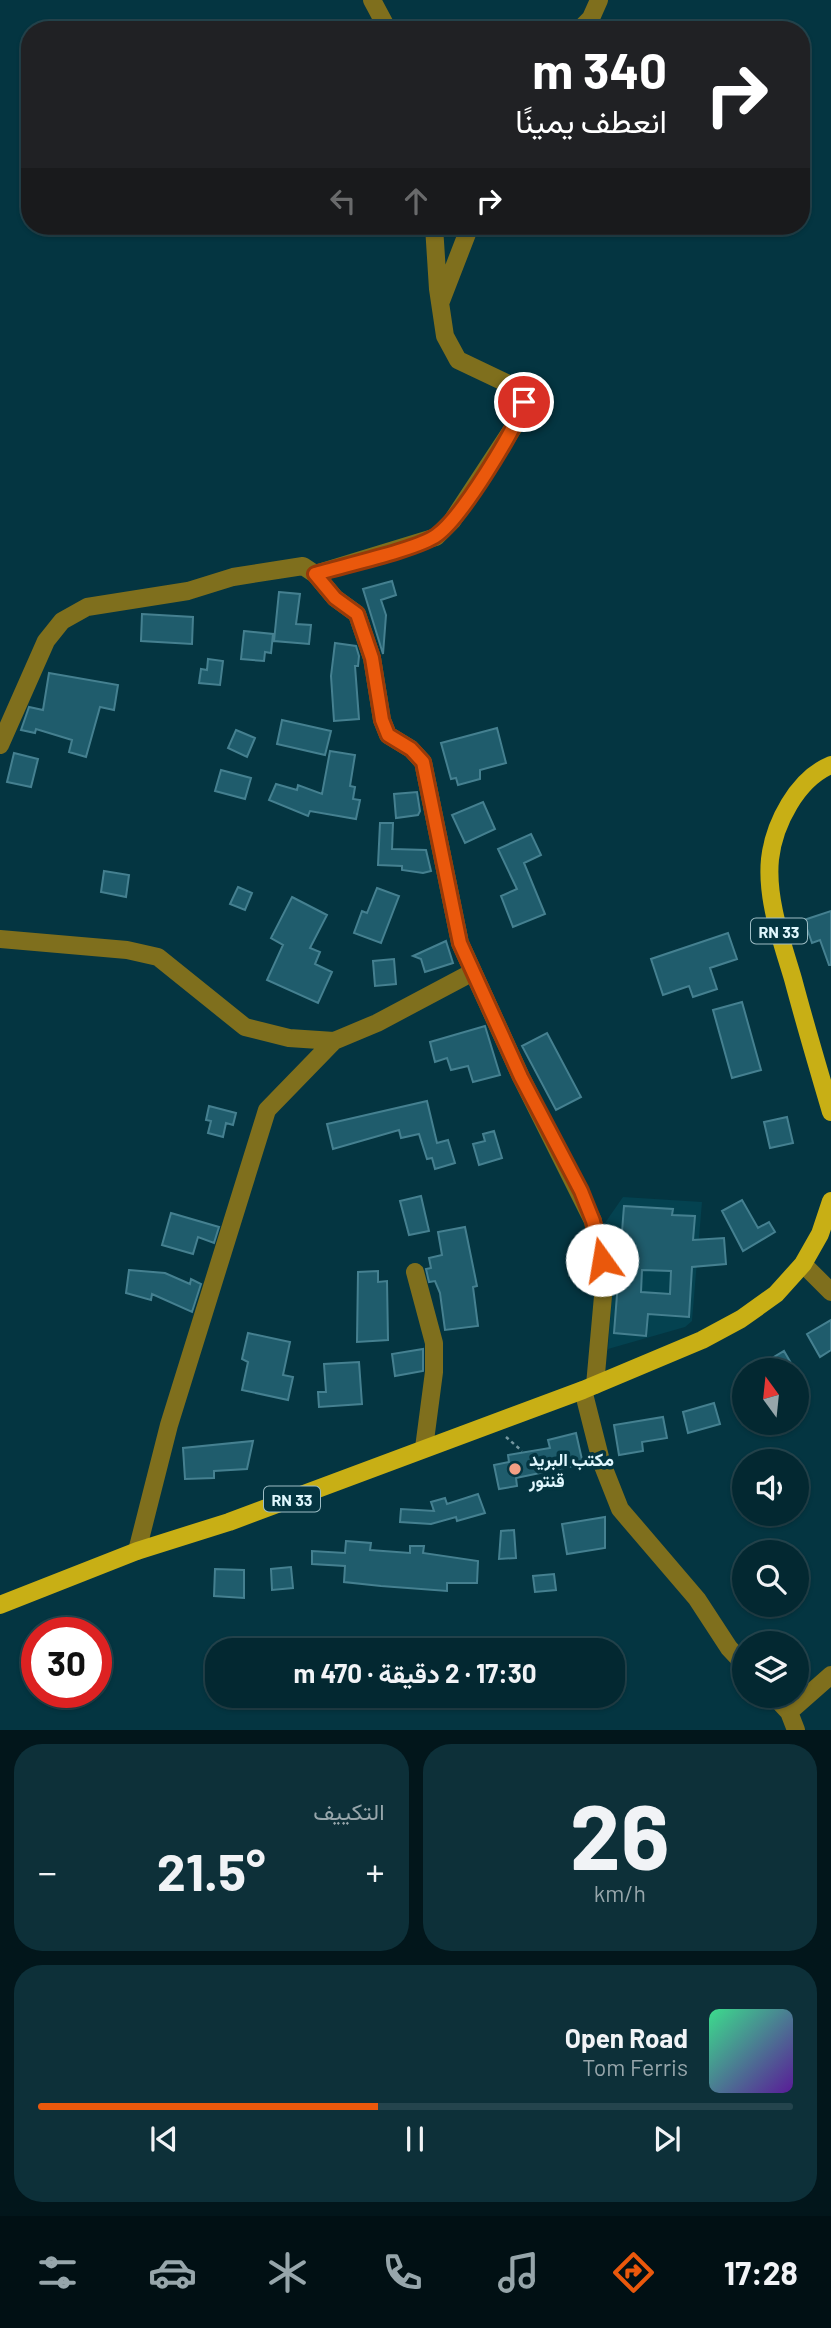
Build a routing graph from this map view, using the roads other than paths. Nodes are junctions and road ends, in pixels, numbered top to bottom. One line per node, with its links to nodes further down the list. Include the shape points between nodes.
1 (372, 0): 3 (street)
2 (599, 0): 4 (street)
3 (383, 21)
4 (588, 21)
5 (435, 235): 7 (street)
6 (467, 235): 7 (street)
7 (440, 304): 8 (street, via 445,336 458,360 517,388 524,402 519,419 452,522 436,537)
8 (315, 574): 9 (street, via 303,566 233,577 188,591 88,607 62,621 46,641); 12 (street, via 335,598 357,614 372,658 388,735 423,762 460,943)
9 (0, 745)
10 (831, 765): 14 (main road, RN 33, via 805,784 776,831 770,887)
11 (0, 939): 13 (street, via 158,957 245,1027 289,1038)
12 (473, 972): 13 (street); 19 (street, via 593,1221 604,1285)
13 (334, 1041): 21 (street, via 267,1110 169,1425)
14 (831, 1112)
15 (831, 1200): 16 (main road, RN 33, via 820,1234)
16 (803, 1264): 18 (street); 19 (main road, RN 33, via 776,1294 741,1319)
17 (415, 1272): 20 (street, via 434,1343)
18 (831, 1292)
19 (589, 1387): 20 (main road, RN 33); 23 (street, via 601,1461 620,1509 696,1599)
20 (424, 1448): 21 (main road, RN 33, via 229,1522)
21 (137, 1551): 22 (main road, RN 33)
22 (0, 1605)
23 (732, 1651)
24 (831, 1675): 26 (street)
25 (785, 1708): 26 (street)
26 (789, 1712): 27 (street)
27 (796, 1730)

